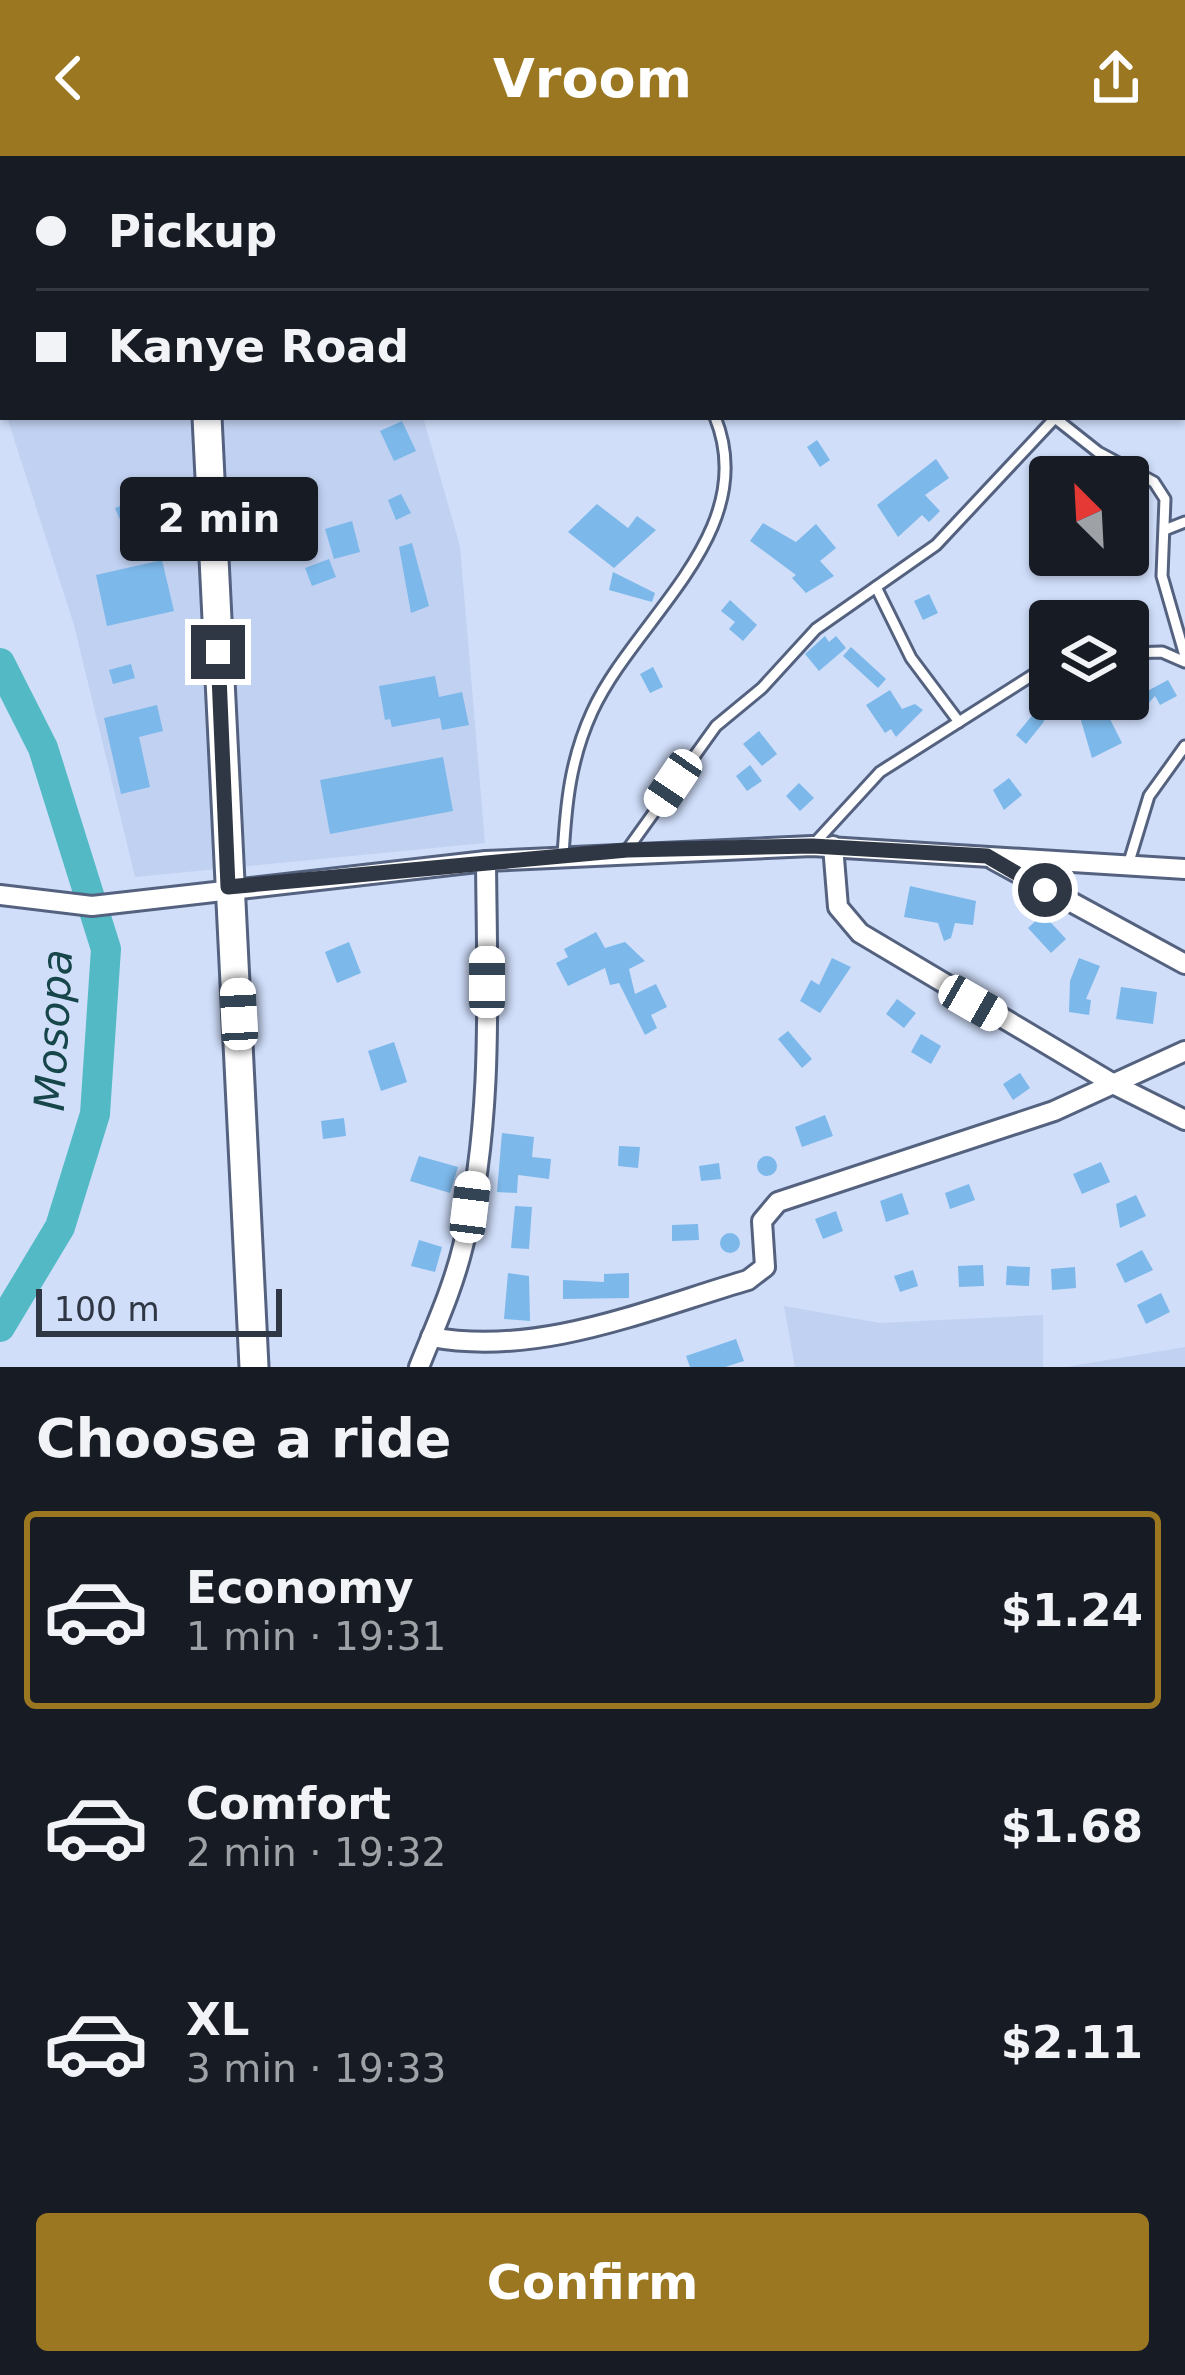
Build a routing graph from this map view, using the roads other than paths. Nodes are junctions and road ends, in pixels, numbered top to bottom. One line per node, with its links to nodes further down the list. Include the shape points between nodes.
1 (207, 420): 23 (main road)
2 (716, 420): 18 (lane, via 726,471 718,517 592,712 567,784)
3 (1052, 420): 9 (lane, via 936,545)
4 (1057, 420): 6 (lane)
5 (1075, 420): 6 (lane)
6 (1076, 431): 8 (lane, via 1154,482 1165,499)
7 (1185, 522): 8 (lane)
8 (1167, 529): 11 (lane, via 1165,599)
9 (876, 587): 13 (lane, via 911,658); 17 (lane, via 816,628 716,726)
10 (1149, 652): 11 (lane)
11 (1185, 659)
12 (1029, 677): 13 (lane)
13 (959, 722): 15 (lane, via 864,785)
14 (1185, 746): 21 (lane, via 1148,796)
15 (812, 846): 16 (street); 17 (street)
16 (833, 846): 19 (street); 27 (street, via 838,907 860,933)
17 (627, 850): 18 (street)
18 (563, 856): 20 (street)
19 (987, 856): 21 (street); 25 (street)
20 (486, 861): 23 (street); 29 (street, via 487,1022 470,1207)
21 (1128, 865): 22 (street)
22 (1185, 869)
23 (228, 887): 24 (street, via 92,906); 30 (main road)
24 (0, 895)
25 (1185, 964)
26 (1185, 1051): 27 (street)
27 (1117, 1086): 28 (street); 29 (street, via 778,1202 763,1221 765,1267 748,1280 556,1336 464,1343)
28 (1185, 1120)
29 (431, 1337): 31 (street)
30 (254, 1367)
31 (419, 1367)

